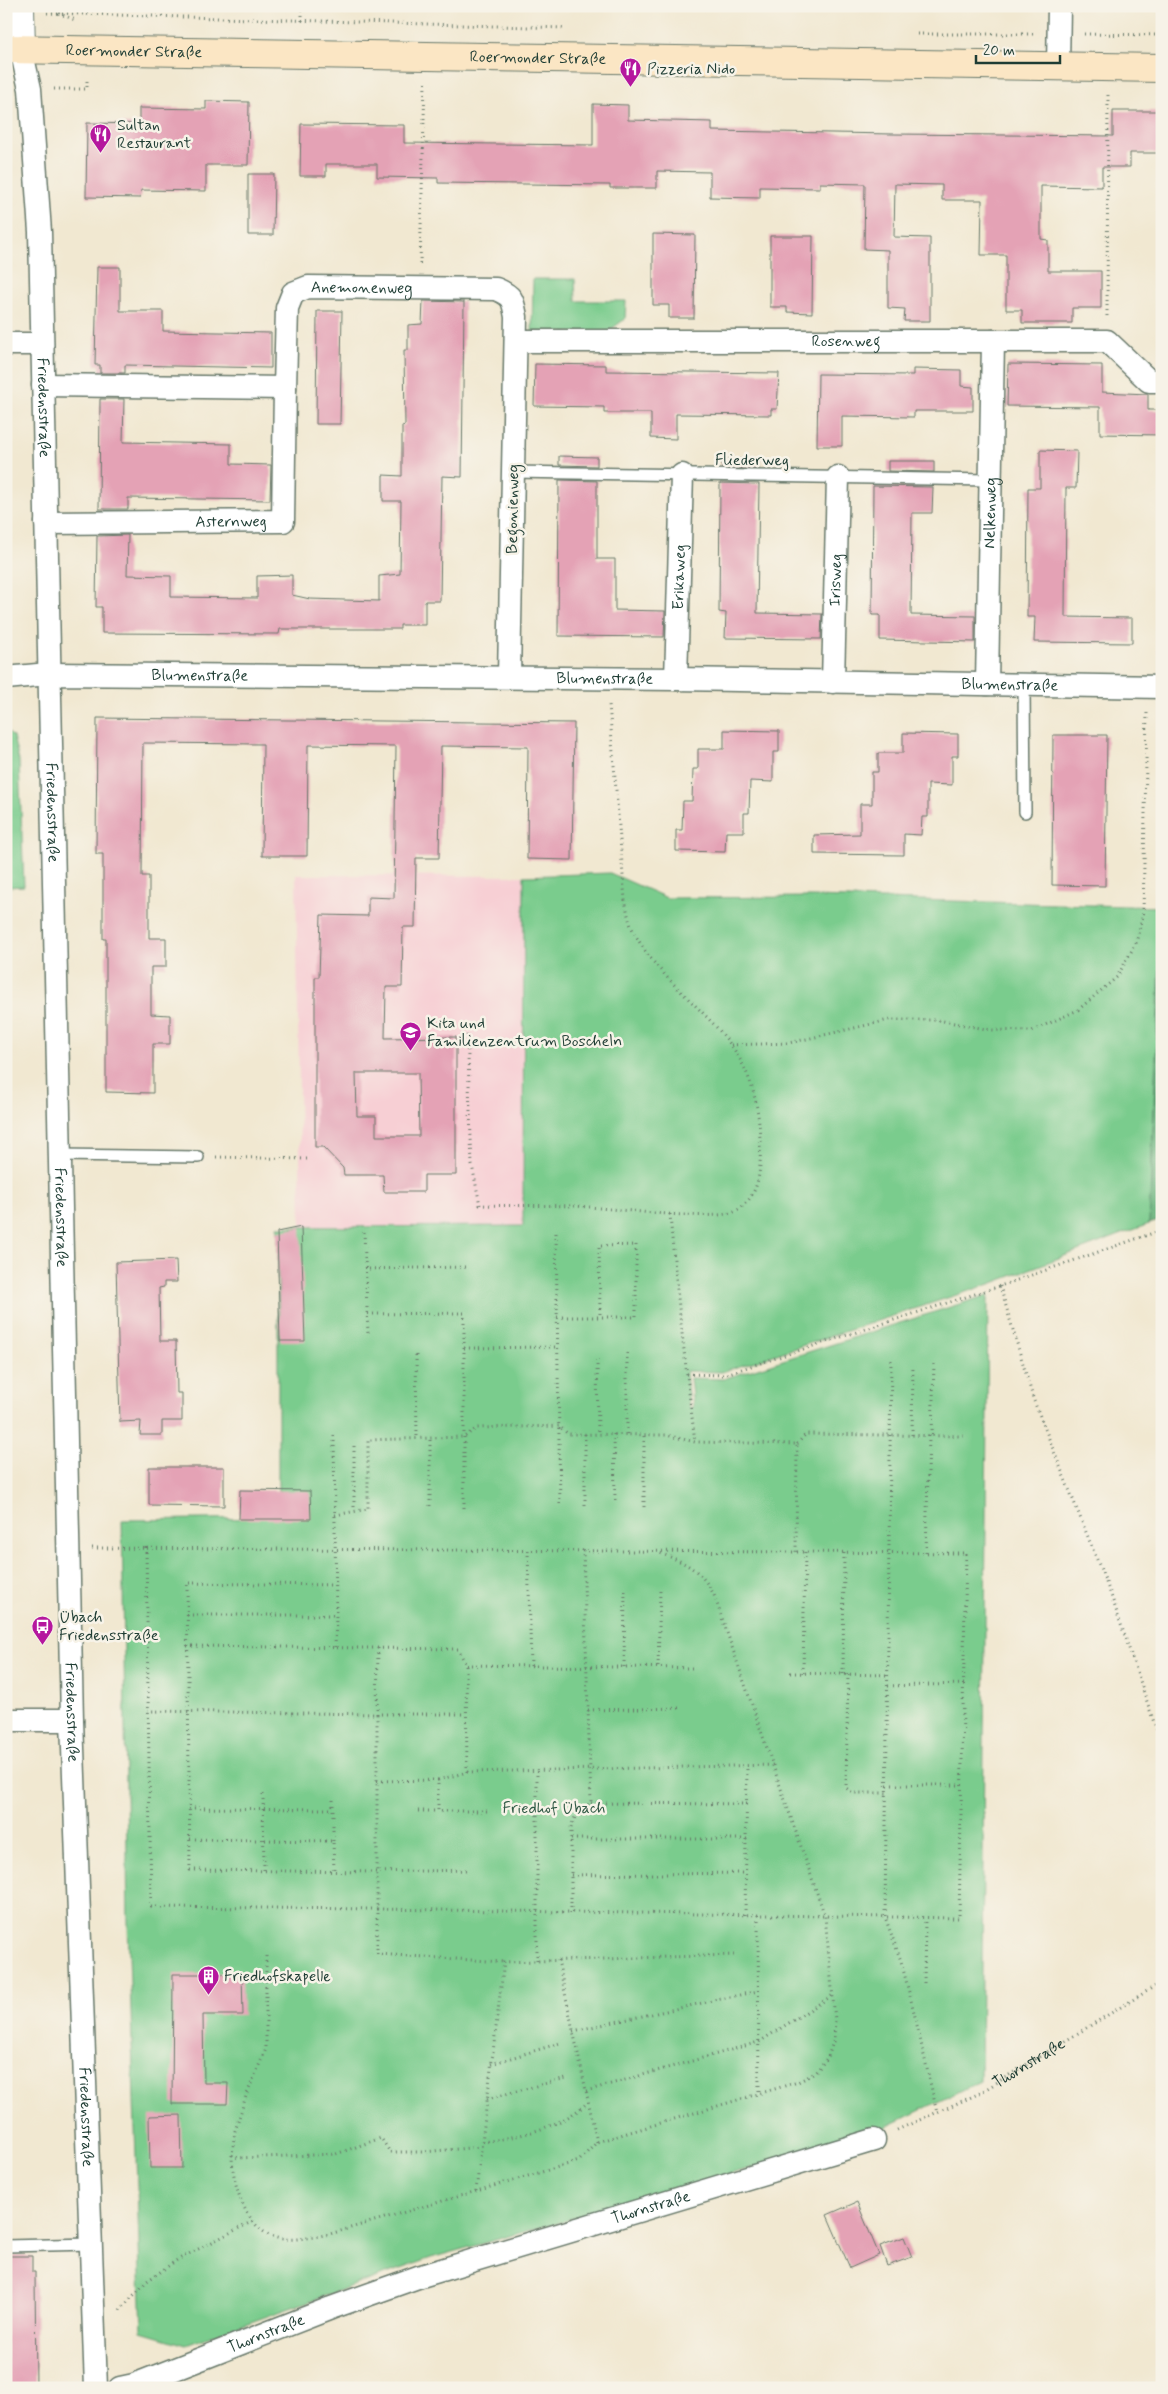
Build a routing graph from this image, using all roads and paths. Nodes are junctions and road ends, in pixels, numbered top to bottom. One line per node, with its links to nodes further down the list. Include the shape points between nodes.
1 (20, 6): 10 (street)
2 (52, 6): 4 (path)
3 (1059, 6): 8 (street)
4 (58, 13): 5 (path); 6 (path)
5 (83, 22)
6 (571, 28)
7 (910, 34): 8 (path)
8 (1059, 34): 9 (path); 12 (street)
9 (1162, 35)
10 (13, 49): 11 (main road, Roermonder Straße); 20 (street, Friedensstraße, via 30,89 40,232)
11 (426, 56): 12 (main road, Roermonder Straße); 15 (path)
12 (1058, 67): 13 (main road, Roermonder Straße)
13 (1108, 68): 14 (main road, Roermonder Straße); 18 (path)
14 (1162, 68)
15 (419, 287): 16 (street, Anemonenweg, via 496,289 508,294 516,317); 23 (street, Anemonenweg, via 308,287 293,292 287,308)
16 (516, 341): 17 (street, Rosenweg); 24 (street, Begonienweg)
17 (993, 341): 18 (street, Rosenweg); 27 (street, Nelkenweg)
18 (1107, 341): 21 (street, via 1149,381)
19 (6, 344): 20 (street)
20 (41, 344): 22 (street, Friedensstraße)
21 (1162, 381)
22 (43, 385): 23 (street); 28 (street, Friedensstraße)
23 (285, 388): 28 (street, Asternweg, via 283,521)
24 (514, 472): 25 (lane, Fliederweg); 30 (street, Begonienweg)
25 (682, 475): 26 (lane, Fliederweg); 33 (street, Erikaweg)
26 (838, 477): 27 (lane, Fliederweg); 34 (street, Irisweg)
27 (989, 480): 35 (street, Nelkenweg)
28 (46, 524): 29 (street, Friedensstraße)
29 (48, 674): 30 (street, Blumenstraße); 31 (street, Blumenstraße); 41 (street, Friedensstraße)
30 (509, 677): 32 (street, Blumenstraße)
31 (6, 678)
32 (607, 678): 33 (street, Blumenstraße); 40 (path, via 631,926 671,983)
33 (676, 679): 34 (street, Blumenstraße)
34 (833, 682): 35 (street, Blumenstraße)
35 (987, 684): 36 (street, Blumenstraße)
36 (1024, 685): 37 (street, Blumenstraße); 38 (lane)
37 (1154, 687): 40 (path, via 1143,914 1136,943 1118,977 1078,1010 1032,1031 991,1030 938,1020 890,1020 789,1043)
38 (1026, 812)
39 (467, 1030): 44 (path, via 472,1165 480,1205 575,1206)
40 (731, 1046): 44 (path, via 744,1067 755,1096 761,1169 754,1194 735,1212)
41 (60, 1155): 42 (lane); 91 (street, Friedensstraße)
42 (198, 1157): 43 (path)
43 (306, 1159)
44 (670, 1214): 63 (path)
45 (1162, 1230): 50 (path)
46 (364, 1232): 49 (path)
47 (556, 1233): 52 (path)
48 (467, 1267): 49 (path)
49 (364, 1269): 51 (path)
50 (1000, 1286): 63 (path, via 723,1375); 129 (path, via 1034,1401 1111,1595)
51 (368, 1314): 54 (path); 56 (path, via 464,1313)
52 (557, 1317): 53 (path); 55 (path)
53 (600, 1317): 53 (path, via 599,1246 636,1245 636,1317)
54 (368, 1334)
55 (558, 1347): 56 (path); 64 (path)
56 (464, 1348): 75 (path)
57 (627, 1353): 68 (path)
58 (416, 1356): 77 (path)
59 (597, 1360): 66 (path)
60 (890, 1360): 70 (path)
61 (934, 1363): 72 (path)
62 (913, 1365): 71 (path)
63 (687, 1374): 78 (path)
64 (559, 1426): 65 (path, via 568,1434); 75 (path, via 477,1428); 85 (path)
65 (585, 1434): 66 (path); 82 (path)
66 (598, 1434): 67 (path)
67 (614, 1434): 68 (path); 81 (path)
68 (627, 1434): 69 (path)
69 (644, 1434): 78 (path); 84 (path)
70 (890, 1435): 71 (path); 79 (path, via 806,1434); 98 (path)
71 (912, 1435): 72 (path)
72 (931, 1435): 74 (path); 99 (path)
73 (334, 1436): 88 (path)
74 (964, 1436)
75 (464, 1437): 76 (path); 86 (path)
76 (430, 1438): 77 (path); 83 (path)
77 (417, 1439): 87 (path, via 368,1440 368,1509)
78 (695, 1442): 79 (path)
79 (797, 1444): 95 (path)
80 (354, 1446): 87 (path)
81 (615, 1502)
82 (585, 1505)
83 (430, 1506)
84 (644, 1507)
85 (560, 1508)
86 (464, 1509)
87 (354, 1511): 88 (path)
88 (335, 1514): 90 (path)
89 (146, 1547): 90 (path); 91 (path); 123 (path)
90 (335, 1548): 92 (path); 100 (path)
91 (69, 1549): 128 (street, Friedensstraße)
92 (528, 1550): 93 (path); 109 (path)
93 (583, 1550): 94 (path); 110 (path)
94 (654, 1551): 95 (path); 130 (path, via 694,1569 706,1580)
95 (796, 1552): 96 (path)
96 (805, 1552): 97 (path); 115 (path)
97 (844, 1552): 98 (path); 116 (path)
98 (889, 1552): 99 (path); 118 (path)
99 (926, 1552): 119 (path, via 966,1553)
100 (335, 1585): 103 (path, via 187,1583); 104 (path)
101 (625, 1588): 111 (path)
102 (660, 1590): 112 (path)
103 (187, 1615): 104 (path); 105 (path)
104 (336, 1615): 106 (path)
105 (187, 1646): 106 (path); 124 (path)
106 (335, 1648): 107 (path)
107 (378, 1648): 108 (path, via 458,1649); 125 (path)
108 (466, 1665): 109 (path); 126 (path)
109 (531, 1666): 110 (path)
110 (587, 1666): 111 (path); 122 (path)
111 (624, 1667): 112 (path)
112 (658, 1667): 113 (path)
113 (694, 1668)
114 (790, 1673): 115 (path)
115 (803, 1673): 116 (path)
116 (842, 1674): 117 (path)
117 (848, 1674): 118 (path); 139 (path, via 846,1788 853,1793)
118 (888, 1675): 120 (path)
119 (964, 1684): 120 (path); 138 (path)
120 (888, 1686): 137 (path)
121 (681, 1708): 122 (path)
122 (588, 1710): 132 (path)
123 (148, 1711): 124 (path); 161 (path, via 151,1907)
124 (188, 1712): 125 (path); 144 (path)
125 (377, 1714): 126 (path); 136 (path)
126 (466, 1714): 134 (path)
127 (6, 1720): 128 (street)
128 (72, 1720): 195 (street, Friedensstraße)
129 (1162, 1746)
130 (774, 1765): 131 (path); 166 (path)
131 (747, 1766): 132 (path); 143 (path)
132 (590, 1770): 133 (path); 142 (path)
133 (537, 1771): 134 (path); 162 (path)
134 (467, 1772): 135 (path)
135 (438, 1780): 136 (path); 148 (path)
136 (377, 1781): 158 (path)
137 (887, 1785): 138 (path); 139 (path)
138 (961, 1785): 168 (path, via 959,1918)
139 (887, 1793): 167 (path)
140 (263, 1794): 145 (path)
141 (333, 1796): 146 (path)
142 (591, 1804): 143 (path); 150 (path, via 579,1810 574,1818)
143 (747, 1804): 151 (path)
144 (189, 1808): 145 (path); 152 (path)
145 (263, 1809): 146 (path); 153 (path)
146 (333, 1809): 154 (path)
147 (418, 1811): 148 (path)
148 (438, 1811): 149 (path)
149 (488, 1811)
150 (571, 1839): 151 (path); 160 (path)
151 (747, 1839): 159 (path)
152 (190, 1840): 153 (path); 155 (path, via 190,1870)
153 (263, 1840): 154 (path); 155 (path)
154 (333, 1841): 157 (path)
155 (264, 1870): 157 (path)
156 (468, 1870): 158 (path)
157 (334, 1872): 158 (path)
158 (377, 1872): 161 (path)
159 (746, 1873): 160 (path); 164 (path)
160 (571, 1875): 163 (path)
161 (377, 1909): 162 (path); 173 (path, via 377,1954)
162 (537, 1912): 163 (path); 172 (path)
163 (571, 1913): 164 (path)
164 (745, 1915): 165 (path)
165 (758, 1915): 166 (path); 176 (path)
166 (825, 1916): 167 (path); 177 (path)
167 (886, 1917): 168 (path); 187 (path, via 901,1961)
168 (925, 1918): 175 (path)
169 (734, 1955): 171 (path)
170 (266, 1956): 192 (path, via 266,2049 246,2096 235,2131)
171 (558, 1960): 172 (path); 178 (path)
172 (537, 1961): 173 (path)
173 (504, 1962): 181 (path)
174 (1162, 1982): 187 (path, Thornstraße, via 995,2084)
175 (924, 1983)
176 (758, 1991): 178 (path); 179 (path)
177 (833, 1995): 179 (path); 184 (path, via 834,2039 828,2057 815,2073)
178 (573, 2031): 183 (path)
179 (759, 2042): 183 (path); 184 (path)
180 (560, 2043): 181 (path)
181 (491, 2064): 185 (path)
182 (566, 2078): 185 (path)
183 (586, 2091): 186 (path)
184 (759, 2094): 190 (path)
185 (487, 2099): 189 (path)
186 (588, 2102): 189 (path, via 549,2126); 190 (path)
187 (936, 2112): 188 (path, Thornstraße)
188 (874, 2140): 199 (street, Thornstraße, via 418,2277)
189 (482, 2142): 191 (path)
190 (597, 2142): 193 (path, via 579,2161)
191 (481, 2147): 192 (path, via 390,2152 381,2138 336,2154 238,2158); 193 (path)
192 (232, 2155): 194 (path, via 233,2179)
193 (476, 2191): 194 (path, via 310,2238 282,2239 268,2234)
194 (253, 2221): 197 (path, via 177,2260 154,2276)
195 (92, 2244): 196 (lane); 197 (street, Friedensstraße)
196 (6, 2246)
197 (96, 2336): 198 (street, Friedensstraße)
198 (96, 2388)
199 (120, 2388)

